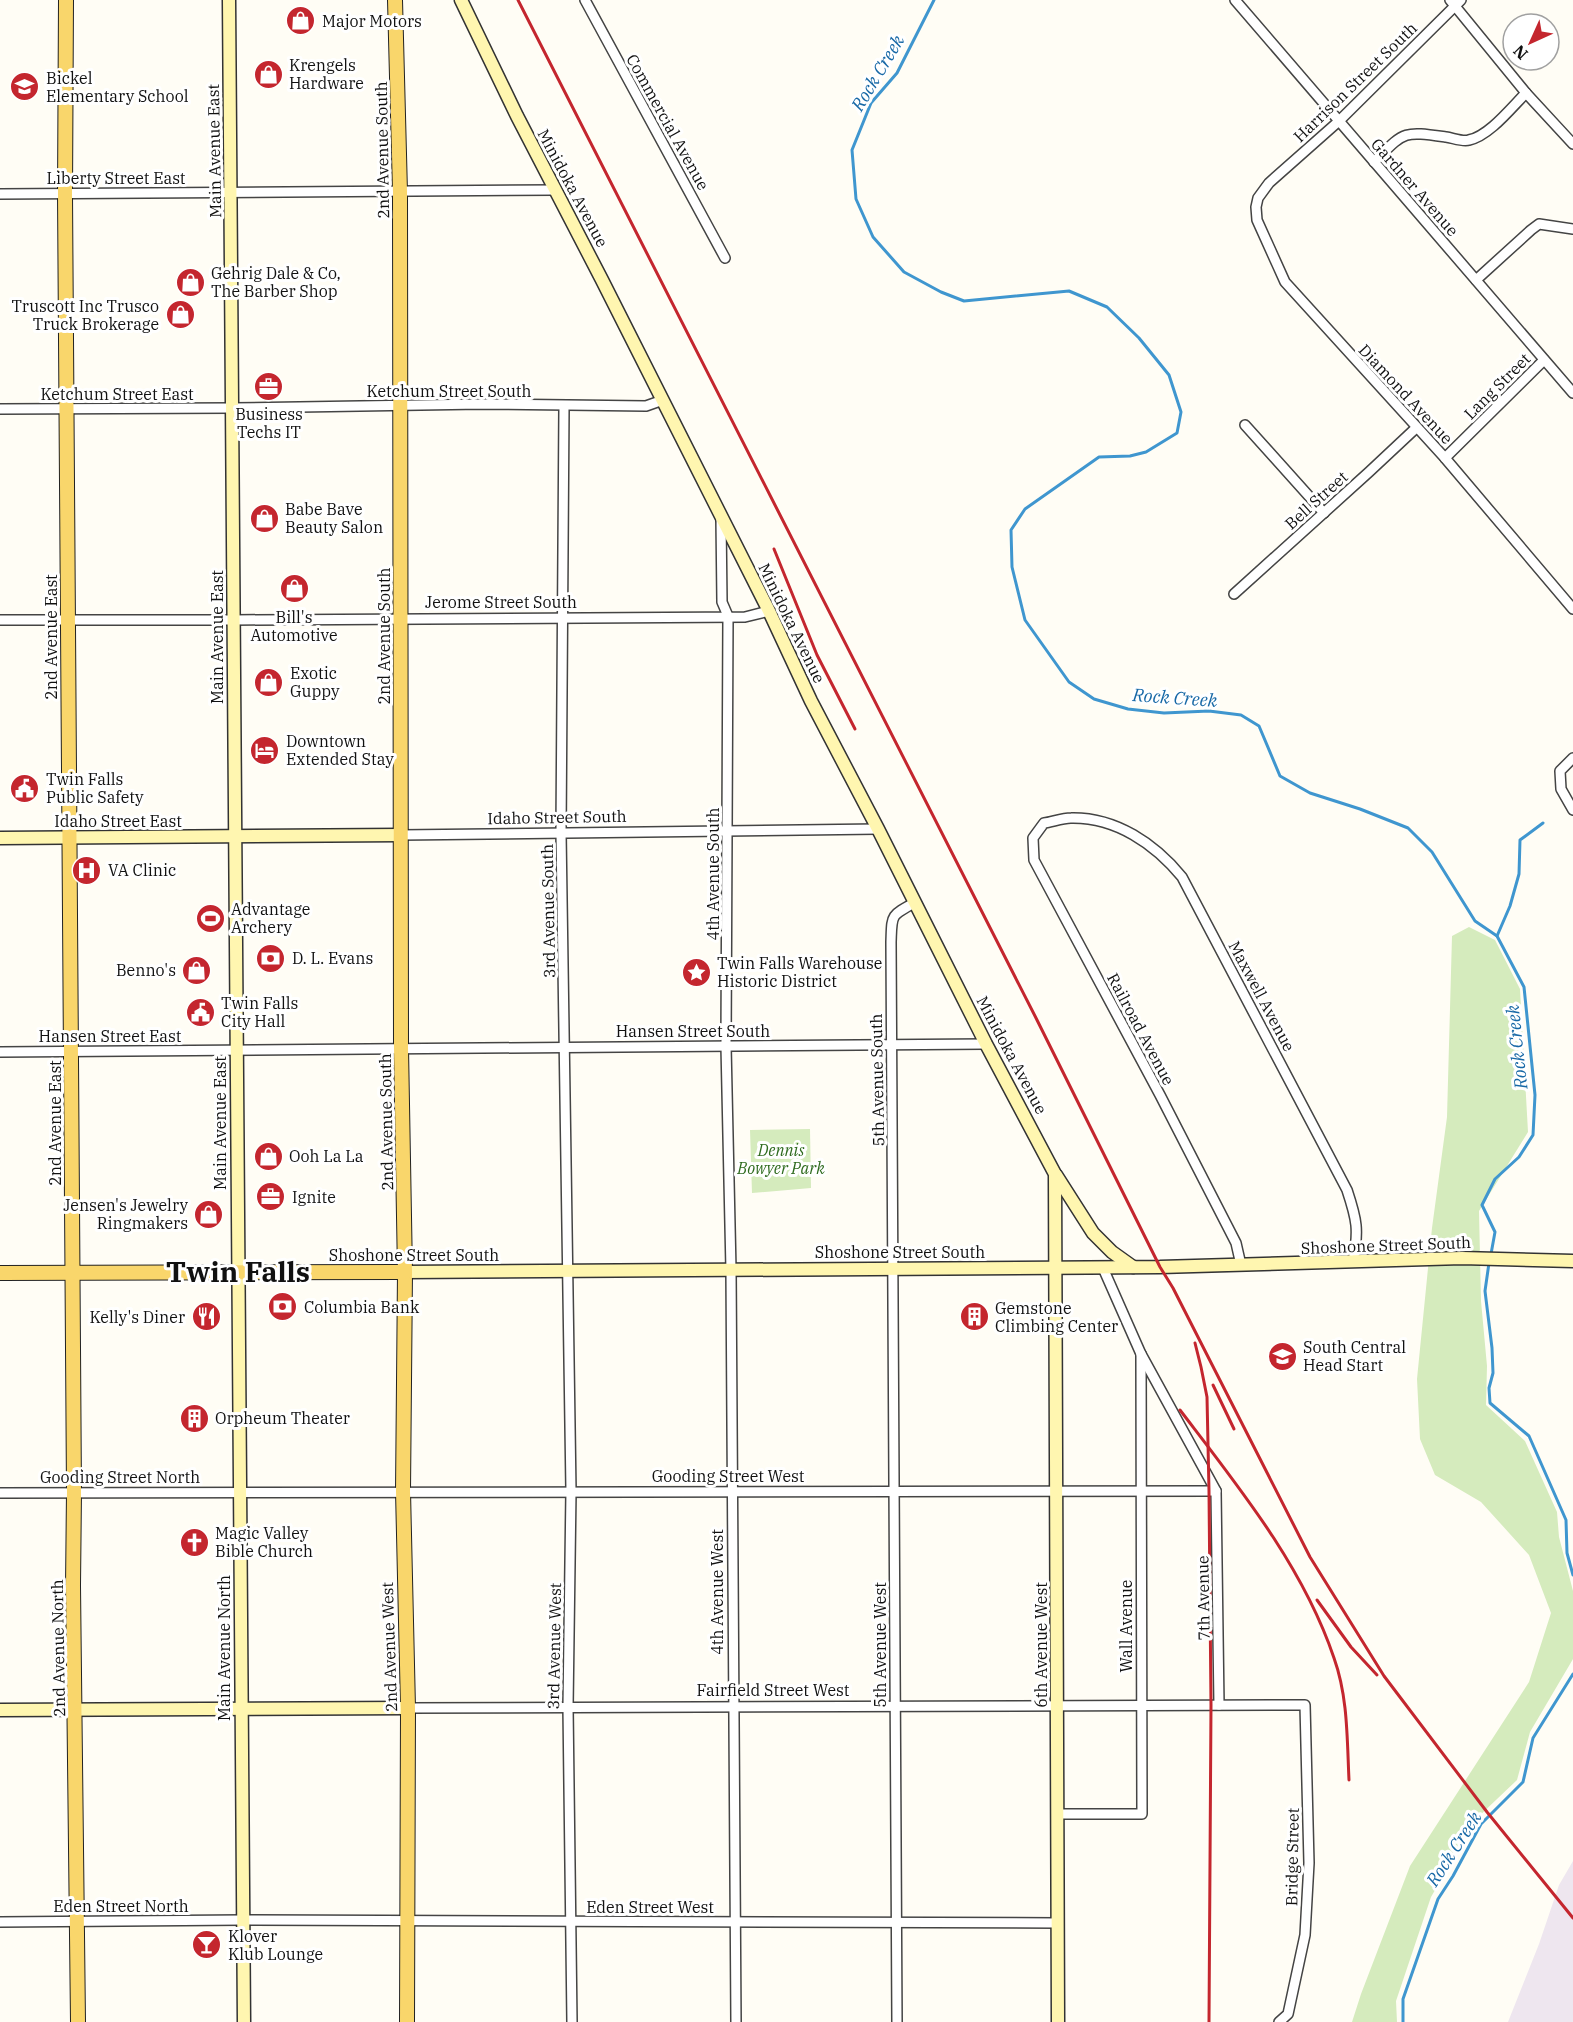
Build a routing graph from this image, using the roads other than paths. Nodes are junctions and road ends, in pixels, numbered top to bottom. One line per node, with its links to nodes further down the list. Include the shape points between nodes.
1 (66, 0): 19 (main road, 2nd Avenue East)
2 (229, 0): 16 (street, Main Avenue East)
3 (395, 0): 17 (main road, 2nd Avenue South)
4 (461, 0): 9 (street, Minidoka Avenue)
5 (470, 0): 9 (street)
6 (585, 0): 21 (street, Commercial Avenue)
7 (1235, 0): 11 (street, Gardner Avenue)
8 (1455, 2): 10 (street); 11 (street, Harrison Street South)
9 (468, 14): 15 (street, Minidoka Avenue)
10 (1526, 93): 12 (street); 13 (street, via 1485,133 1468,141 1413,132 1395,141)
11 (1339, 121): 13 (street, Gardner Avenue); 14 (street, Harrison Street South)
12 (1573, 144)
13 (1374, 162): 22 (street, Gardner Avenue)
14 (1269, 183): 32 (street, Diamond Avenue, via 1258,198 1257,220 1285,282)
15 (555, 190): 17 (street, Liberty Street East); 25 (street, Minidoka Avenue)
16 (231, 192): 17 (street, Liberty Street East); 19 (street, Liberty Street East); 28 (street, Main Avenue East)
17 (400, 192): 26 (main road, 2nd Avenue South)
18 (0, 194): 19 (street, Liberty Street East)
19 (65, 194): 30 (main road, 2nd Avenue East)
20 (1573, 230): 22 (street, via 1539,224)
21 (725, 258)
22 (1476, 279): 23 (street, Gardner Avenue)
23 (1544, 360): 24 (street, Gardner Avenue); 33 (street, Lang Street)
24 (1573, 393)
25 (663, 400): 27 (street, Ketchum Street South, via 646,406); 35 (street, Minidoka Avenue)
26 (399, 406): 27 (street, Ketchum Street South); 28 (street, Ketchum Street South); 41 (main road, 2nd Avenue South)
27 (564, 406): 40 (street, 3rd Avenue South)
28 (233, 408): 30 (street, Ketchum Street East); 44 (street, Main Avenue East)
29 (0, 409): 30 (street, Ketchum Street East)
30 (66, 409): 43 (main road, 2nd Avenue East)
31 (1245, 425): 34 (street)
32 (1416, 428): 33 (street, Diamond Avenue); 34 (street, Bell Street)
33 (1445, 458): 37 (street, Diamond Avenue)
34 (1324, 513): 36 (street, Bell Street)
35 (721, 517): 38 (street, Minidoka Avenue); 39 (street, 4th Avenue South, via 722,602)
36 (1234, 594)
37 (1573, 609)
38 (769, 610): 39 (street, Jerome Street South, via 746,617); 48 (street, Minidoka Avenue)
39 (728, 616): 40 (street, Jerome Street South); 49 (street, 4th Avenue South)
40 (562, 617): 41 (street, Jerome Street South); 50 (street, 3rd Avenue South)
41 (400, 618): 44 (street, Jerome Street South); 51 (main road, 2nd Avenue South)
42 (0, 620): 43 (street, Jerome Street South)
43 (68, 620): 44 (street, Jerome Street South); 54 (main road, 2nd Avenue East)
44 (234, 620): 52 (street, Main Avenue East)
45 (1573, 758): 46 (street, via 1560,771 1562,789)
46 (1573, 810)
47 (1059, 820): 66 (street, Maxwell Avenue, via 1091,821 1123,830 1166,857 1182,877 1347,1190 1357,1219); 67 (street, Railroad Avenue, via 1044,823 1033,838 1034,860 1236,1243)
48 (878, 829): 49 (street, Idaho Street South); 55 (street, Minidoka Avenue)
49 (729, 831): 50 (street, Idaho Street South); 58 (street, 4th Avenue South)
50 (561, 833): 51 (street, Idaho Street South); 59 (street, 3rd Avenue South)
51 (401, 835): 52 (street, Idaho Street South); 60 (main road, 2nd Avenue South)
52 (237, 837): 54 (street, Idaho Street East); 61 (street, Main Avenue East)
53 (0, 838): 54 (street, Idaho Street East)
54 (69, 838): 63 (main road, 2nd Avenue East)
55 (914, 903): 56 (street, Minidoka Avenue); 57 (street, 5th Avenue South, via 892,919)
56 (986, 1044): 57 (street, Hansen Street South); 64 (street, Minidoka Avenue)
57 (891, 1045): 58 (street, Hansen Street South); 69 (street, 5th Avenue South)
58 (726, 1046): 59 (street, Hansen Street South); 72 (street, 4th Avenue South)
59 (566, 1047): 60 (street, Hansen Street South); 73 (street, 3rd Avenue South)
60 (400, 1048): 61 (street, Hansen Street East); 74 (main road, 2nd Avenue South)
61 (236, 1050): 63 (street, Hansen Street East); 76 (street, Main Avenue East)
62 (0, 1052): 63 (street, Hansen Street East)
63 (71, 1052): 75 (main road, 2nd Avenue East)
64 (1055, 1174): 68 (street, via 1093,1233); 70 (street, Minidoka Avenue)
65 (1568, 1260): 66 (street, Shoshone Street South, via 1462,1258)
66 (1357, 1262): 67 (street, Shoshone Street South)
67 (1241, 1265): 68 (street, Shoshone Street South)
68 (1133, 1267): 71 (street, Shoshone Street South)
69 (894, 1268): 70 (street, Shoshone Street South); 72 (street, Shoshone Street South); 83 (street, 5th Avenue West)
70 (1057, 1268): 71 (street, Shoshone Street South); 84 (street, 6th Avenue West)
71 (1103, 1268): 78 (street)
72 (731, 1269): 73 (street, Shoshone Street South); 82 (street, 4th Avenue West)
73 (568, 1271): 74 (street, Shoshone Street South); 81 (street, 3rd Avenue West)
74 (405, 1272): 76 (main road, Shoshone Street South); 80 (main road, 2nd Avenue West)
75 (73, 1273): 76 (main road, Shoshone Street South); 77 (main road, Shoshone Street South); 87 (main road, 2nd Avenue North)
76 (238, 1273): 79 (street, Main Avenue North)
77 (0, 1274)
78 (1141, 1354): 85 (street, Wall Avenue); 86 (street)
79 (240, 1491): 80 (street, Gooding Street West); 87 (street, Gooding Street North); 96 (street, Main Avenue North)
80 (403, 1491): 81 (street, Gooding Street West); 97 (main road, 2nd Avenue West)
81 (571, 1491): 82 (street, Gooding Street West); 94 (street, 3rd Avenue West)
82 (731, 1491): 83 (street, Gooding Street West); 95 (street, 4th Avenue West)
83 (894, 1491): 84 (street, Gooding Street West); 91 (street, 5th Avenue West)
84 (1057, 1491): 85 (street, Gooding Street West); 92 (street, 6th Avenue West)
85 (1141, 1491): 86 (street, Gooding Street West); 93 (street, Wall Avenue)
86 (1216, 1491): 89 (street, 7th Avenue)
87 (74, 1492): 88 (street, Gooding Street North); 99 (main road, 2nd Avenue North)
88 (0, 1493)
89 (1219, 1705): 90 (street, Fairfield Street West); 93 (street, Fairfield Street West)
90 (1305, 1705): 116 (street, Bridge Street, via 1309,1863 1305,1935 1288,2014)
91 (895, 1706): 92 (street, Fairfield Street West); 95 (street, Fairfield Street West); 107 (street, 5th Avenue West)
92 (1057, 1706): 93 (street, Fairfield Street West); 100 (street, 6th Avenue West)
93 (1142, 1706): 100 (street, Wall Avenue, via 1142,1814)
94 (568, 1707): 95 (street, Fairfield Street West); 97 (street, Fairfield Street West); 103 (street, 3rd Avenue West)
95 (733, 1707): 106 (street, 4th Avenue West)
96 (241, 1708): 97 (street, Fairfield Street West); 99 (street, Fairfield Street West); 101 (street, Main Avenue North)
97 (408, 1708): 102 (main road, 2nd Avenue West)
98 (0, 1710): 99 (street, Fairfield Street West)
99 (76, 1710): 105 (main road, 2nd Avenue North)
100 (1058, 1814): 108 (street, 6th Avenue West)
101 (243, 1920): 102 (street, Eden Street West); 105 (street, Eden Street North); 110 (street, Main Avenue North)
102 (406, 1921): 103 (street, Eden Street West); 111 (main road, 2nd Avenue West)
103 (572, 1921): 106 (street, Eden Street West); 112 (street, 3rd Avenue West)
104 (0, 1922): 105 (street, Eden Street North)
105 (77, 1922): 109 (main road, 2nd Avenue North)
106 (734, 1922): 107 (street, Eden Street West); 113 (street, 4th Avenue West)
107 (896, 1922): 108 (street, Eden Street West); 114 (street, 5th Avenue West)
108 (1058, 1923): 115 (street, 6th Avenue West)
109 (78, 2022)
110 (244, 2022)
111 (407, 2022)
112 (572, 2022)
113 (736, 2022)
114 (897, 2022)
115 (1058, 2022)
116 (1279, 2022)

